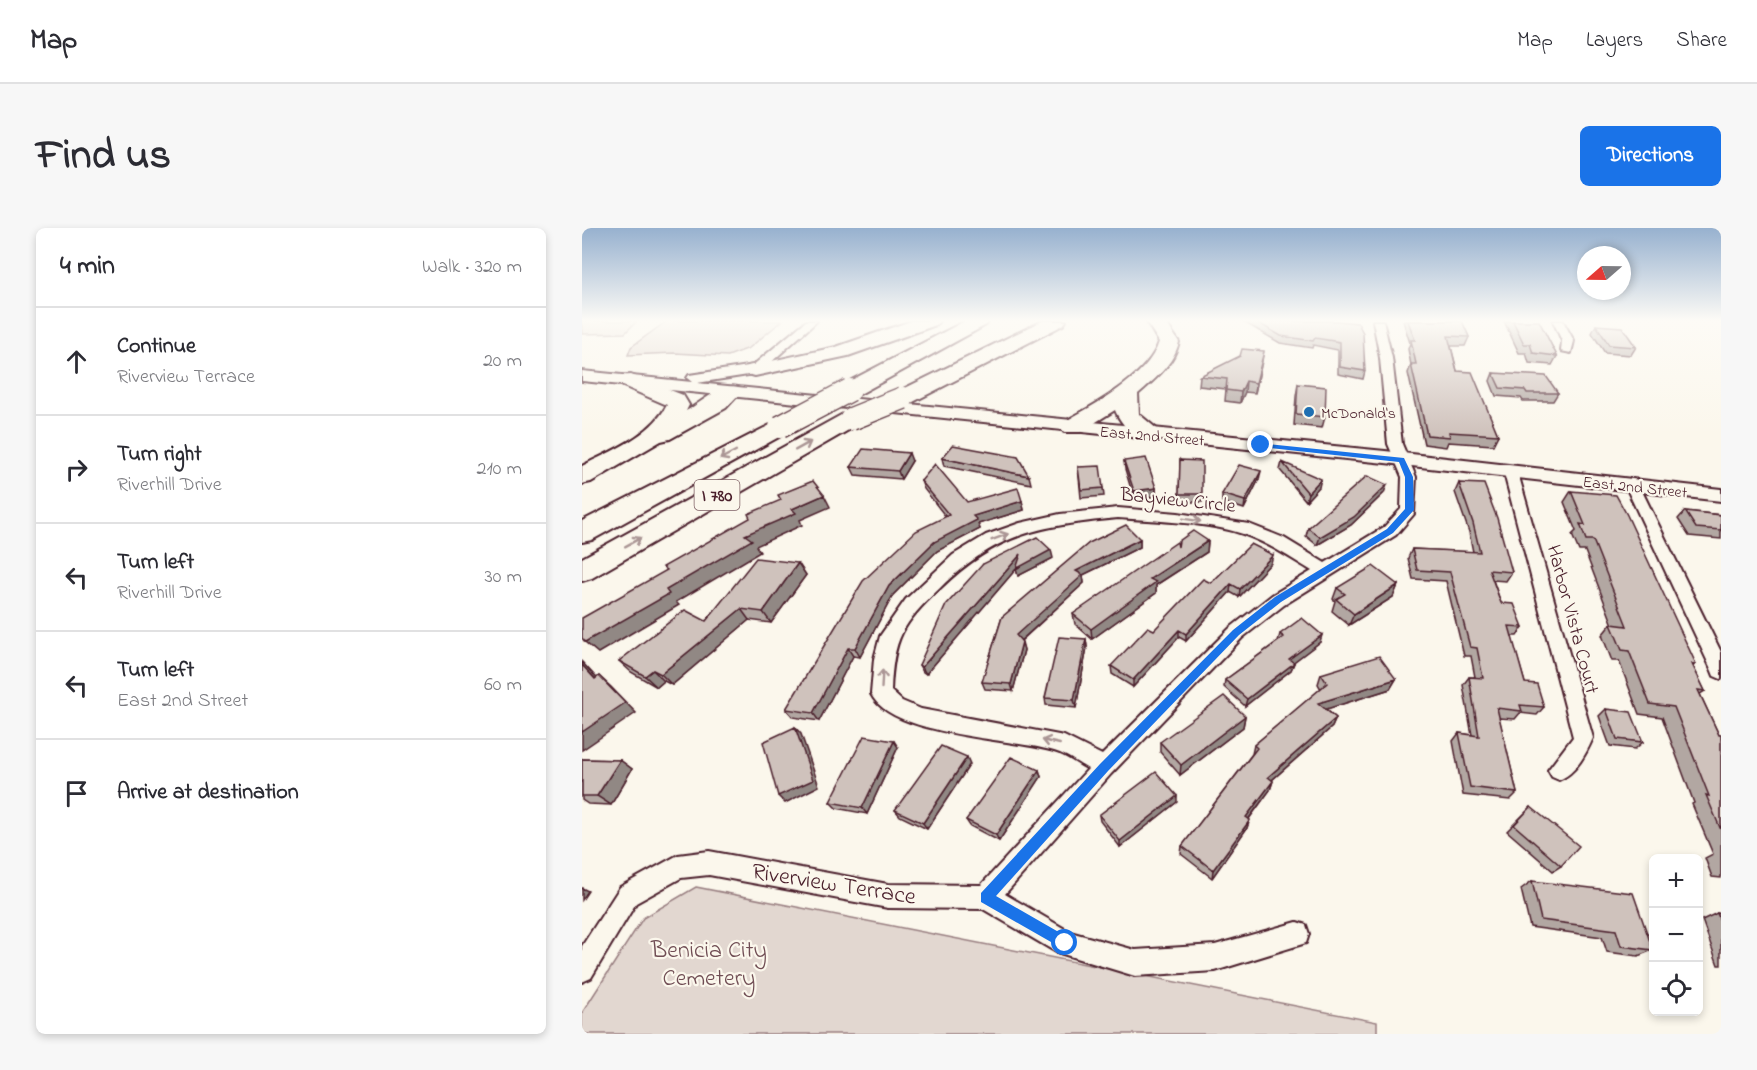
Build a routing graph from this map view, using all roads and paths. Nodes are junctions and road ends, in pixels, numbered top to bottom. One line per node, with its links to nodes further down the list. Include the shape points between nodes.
1 (768, 359): 8 (street)
2 (813, 359): 8 (highway)
3 (909, 359): 22 (highway, I 780, one-way to 22, bridge)
4 (962, 359): 13 (highway)
5 (978, 359): 13 (highway)
6 (1163, 359): 11 (highway)
7 (1386, 359): 17 (street, via 1395,444)
8 (755, 370): 10 (main road); 12 (main road)
9 (582, 376): 10 (main road, East 2nd Street)
10 (631, 381): 12 (main road, East 2nd Street); 16 (highway, via 664,393 678,405 676,414)
11 (1128, 389): 14 (highway); 15 (highway, via 1125,413)
12 (730, 392): 14 (main road, East 2nd Street); 16 (highway, via 718,403)
13 (898, 397): 23 (highway, I 780, one-way to 13, bridge, via 851,419)
14 (1072, 427): 15 (main road, East 2nd Street)
15 (1151, 434): 17 (main road, East 2nd Street)
16 (639, 444): 19 (highway)
17 (1402, 460): 18 (main road, East 2nd Street); 24 (street, via 1409,477 1409,510 1390,531)
18 (1511, 473): 20 (main road, East 2nd Street); 27 (street, Harbor Vista Court, via 1583,738)
19 (582, 476)
20 (1633, 487): 21 (main road, East 2nd Street); 25 (street)
21 (1721, 495)
22 (582, 533)
23 (582, 571)
24 (1324, 571): 26 (street, via 1236,633); 26 (street, Bayview Circle, one-way to 24, via 1064,745 920,717 895,707 881,694 883,659 889,636 912,604 959,559 992,539 1060,519 1118,513 1243,528 1278,542)
25 (1721, 671)
26 (1104, 767): 28 (street)
27 (1559, 770)
28 (986, 897): 29 (street, Riverview Terrace, via 1065,943 1135,963 1215,957); 30 (street, Riverview Terrace, via 888,896 709,863 678,867 628,895)
29 (1297, 934)
30 (582, 969)

